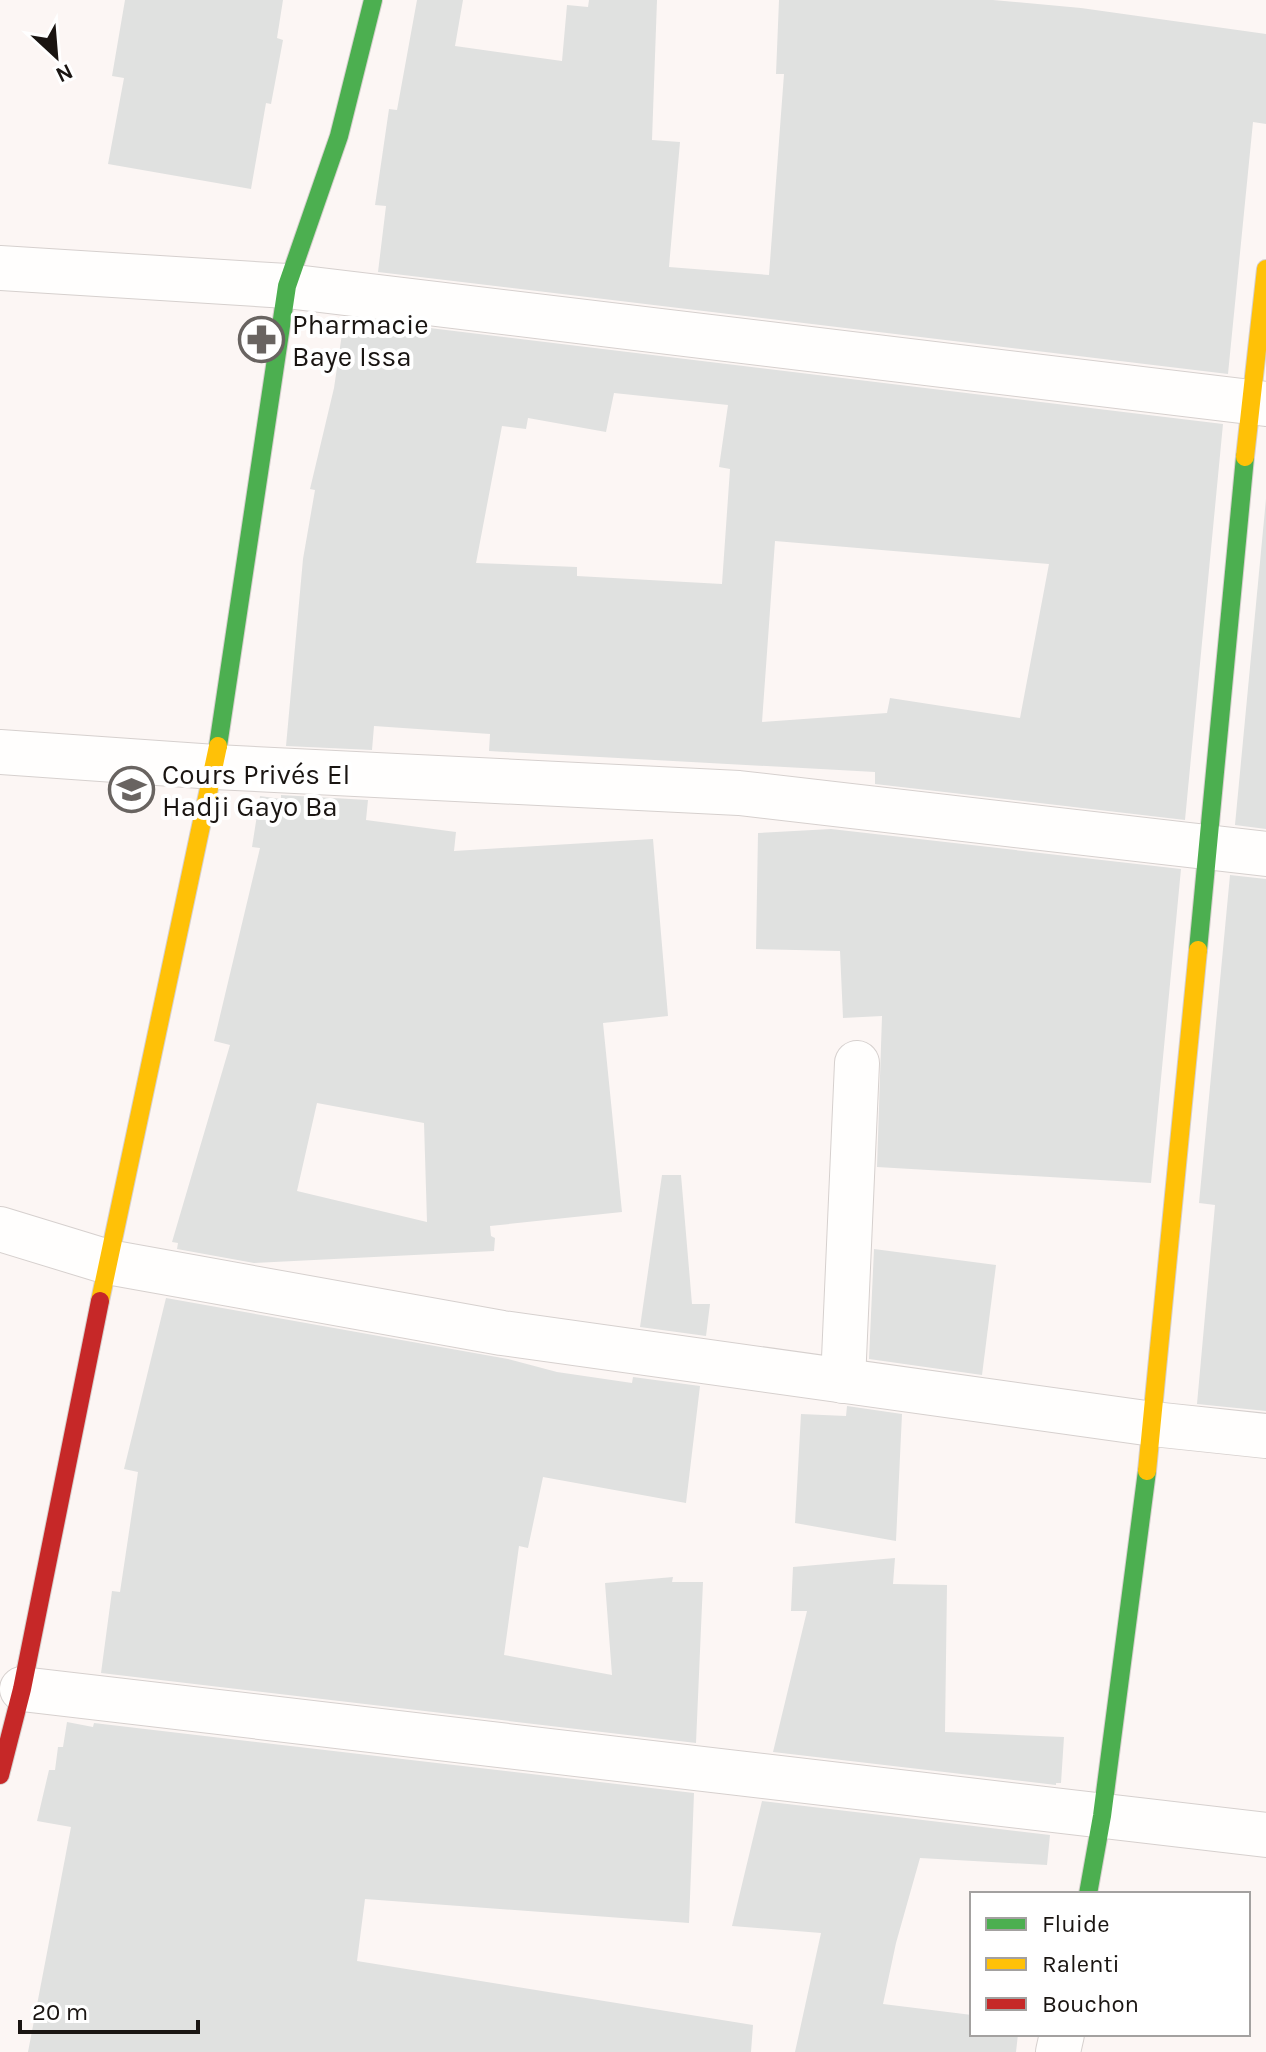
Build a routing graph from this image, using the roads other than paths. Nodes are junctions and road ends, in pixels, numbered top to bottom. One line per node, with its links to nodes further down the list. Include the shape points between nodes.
1 (373, 0): 4 (street, via 339,136)
2 (0, 268): 4 (street)
3 (1266, 269): 5 (street)
4 (287, 286): 5 (street); 7 (street)
5 (1258, 404): 8 (street)
6 (0, 752): 7 (street)
7 (215, 767): 8 (street, via 739,793); 12 (street)
8 (1208, 848): 9 (street); 14 (street)
9 (1266, 854)
10 (857, 1063): 13 (street)
11 (0, 1229): 12 (street)
12 (108, 1262): 13 (street, via 502,1333); 16 (street)
13 (843, 1381): 14 (street)
14 (1153, 1424): 15 (street); 18 (street)
15 (1266, 1436)
16 (11, 1711): 17 (street); 18 (street)
17 (0, 1775)
18 (1102, 1816): 19 (street); 20 (street)
19 (1266, 1835)
20 (1088, 1892)

